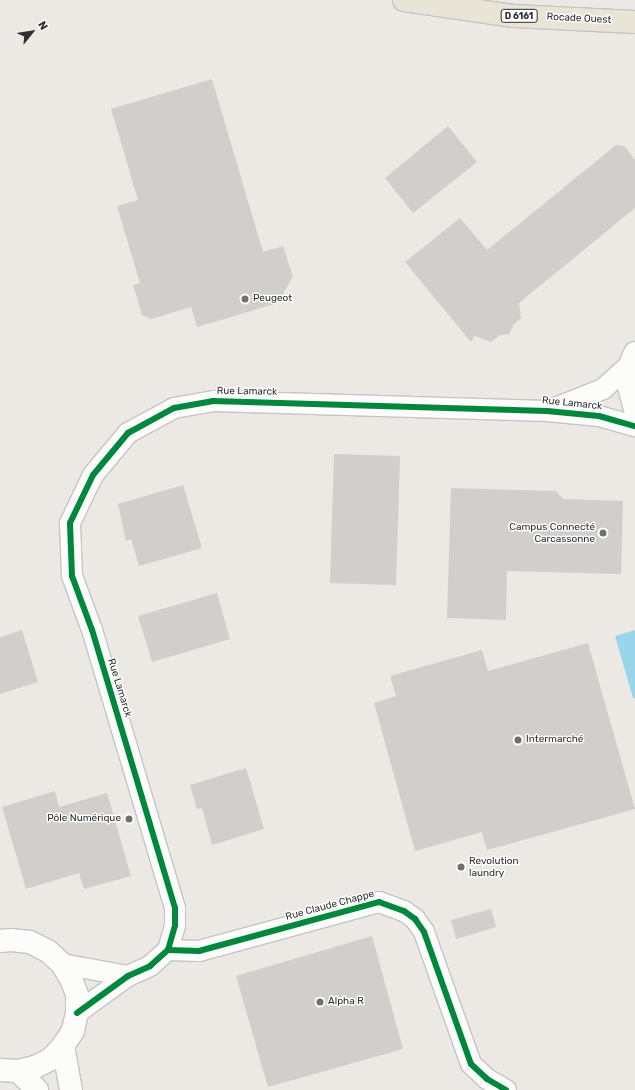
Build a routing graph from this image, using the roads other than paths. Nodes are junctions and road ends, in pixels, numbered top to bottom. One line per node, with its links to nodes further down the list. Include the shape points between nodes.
1 (404, 0): 2 (main road, Rocade Ouest / D 6161, via 514,16)
2 (635, 22)
3 (632, 359): 4 (street, Rue Lamarck, via 602,389); 5 (main road, via 628,383)
4 (546, 410): 6 (street, Rue Lamarck, via 599,416); 8 (street, Rue Lamarck, via 213,401 174,408 128,433 93,475 70,523 72,576 92,630 175,908 175,925)
5 (635, 410)
6 (635, 426)
7 (4, 937): 9 (main road, via 30,942 48,951)
8 (168, 950): 10 (street, via 150,966); 16 (street, Rue Claude Chappe, via 199,950 379,902 393,906 415,919 424,932 471,1064 487,1080)
9 (62, 964): 10 (street); 11 (main road, via 72,979 77,995)
10 (128, 976): 11 (street)
11 (77, 1013): 12 (main road, via 73,1031)
12 (63, 1046): 13 (main road, via 46,1061); 15 (main road)
13 (9, 1070): 14 (main road)
14 (37, 1090)
15 (71, 1090)
16 (506, 1090)

